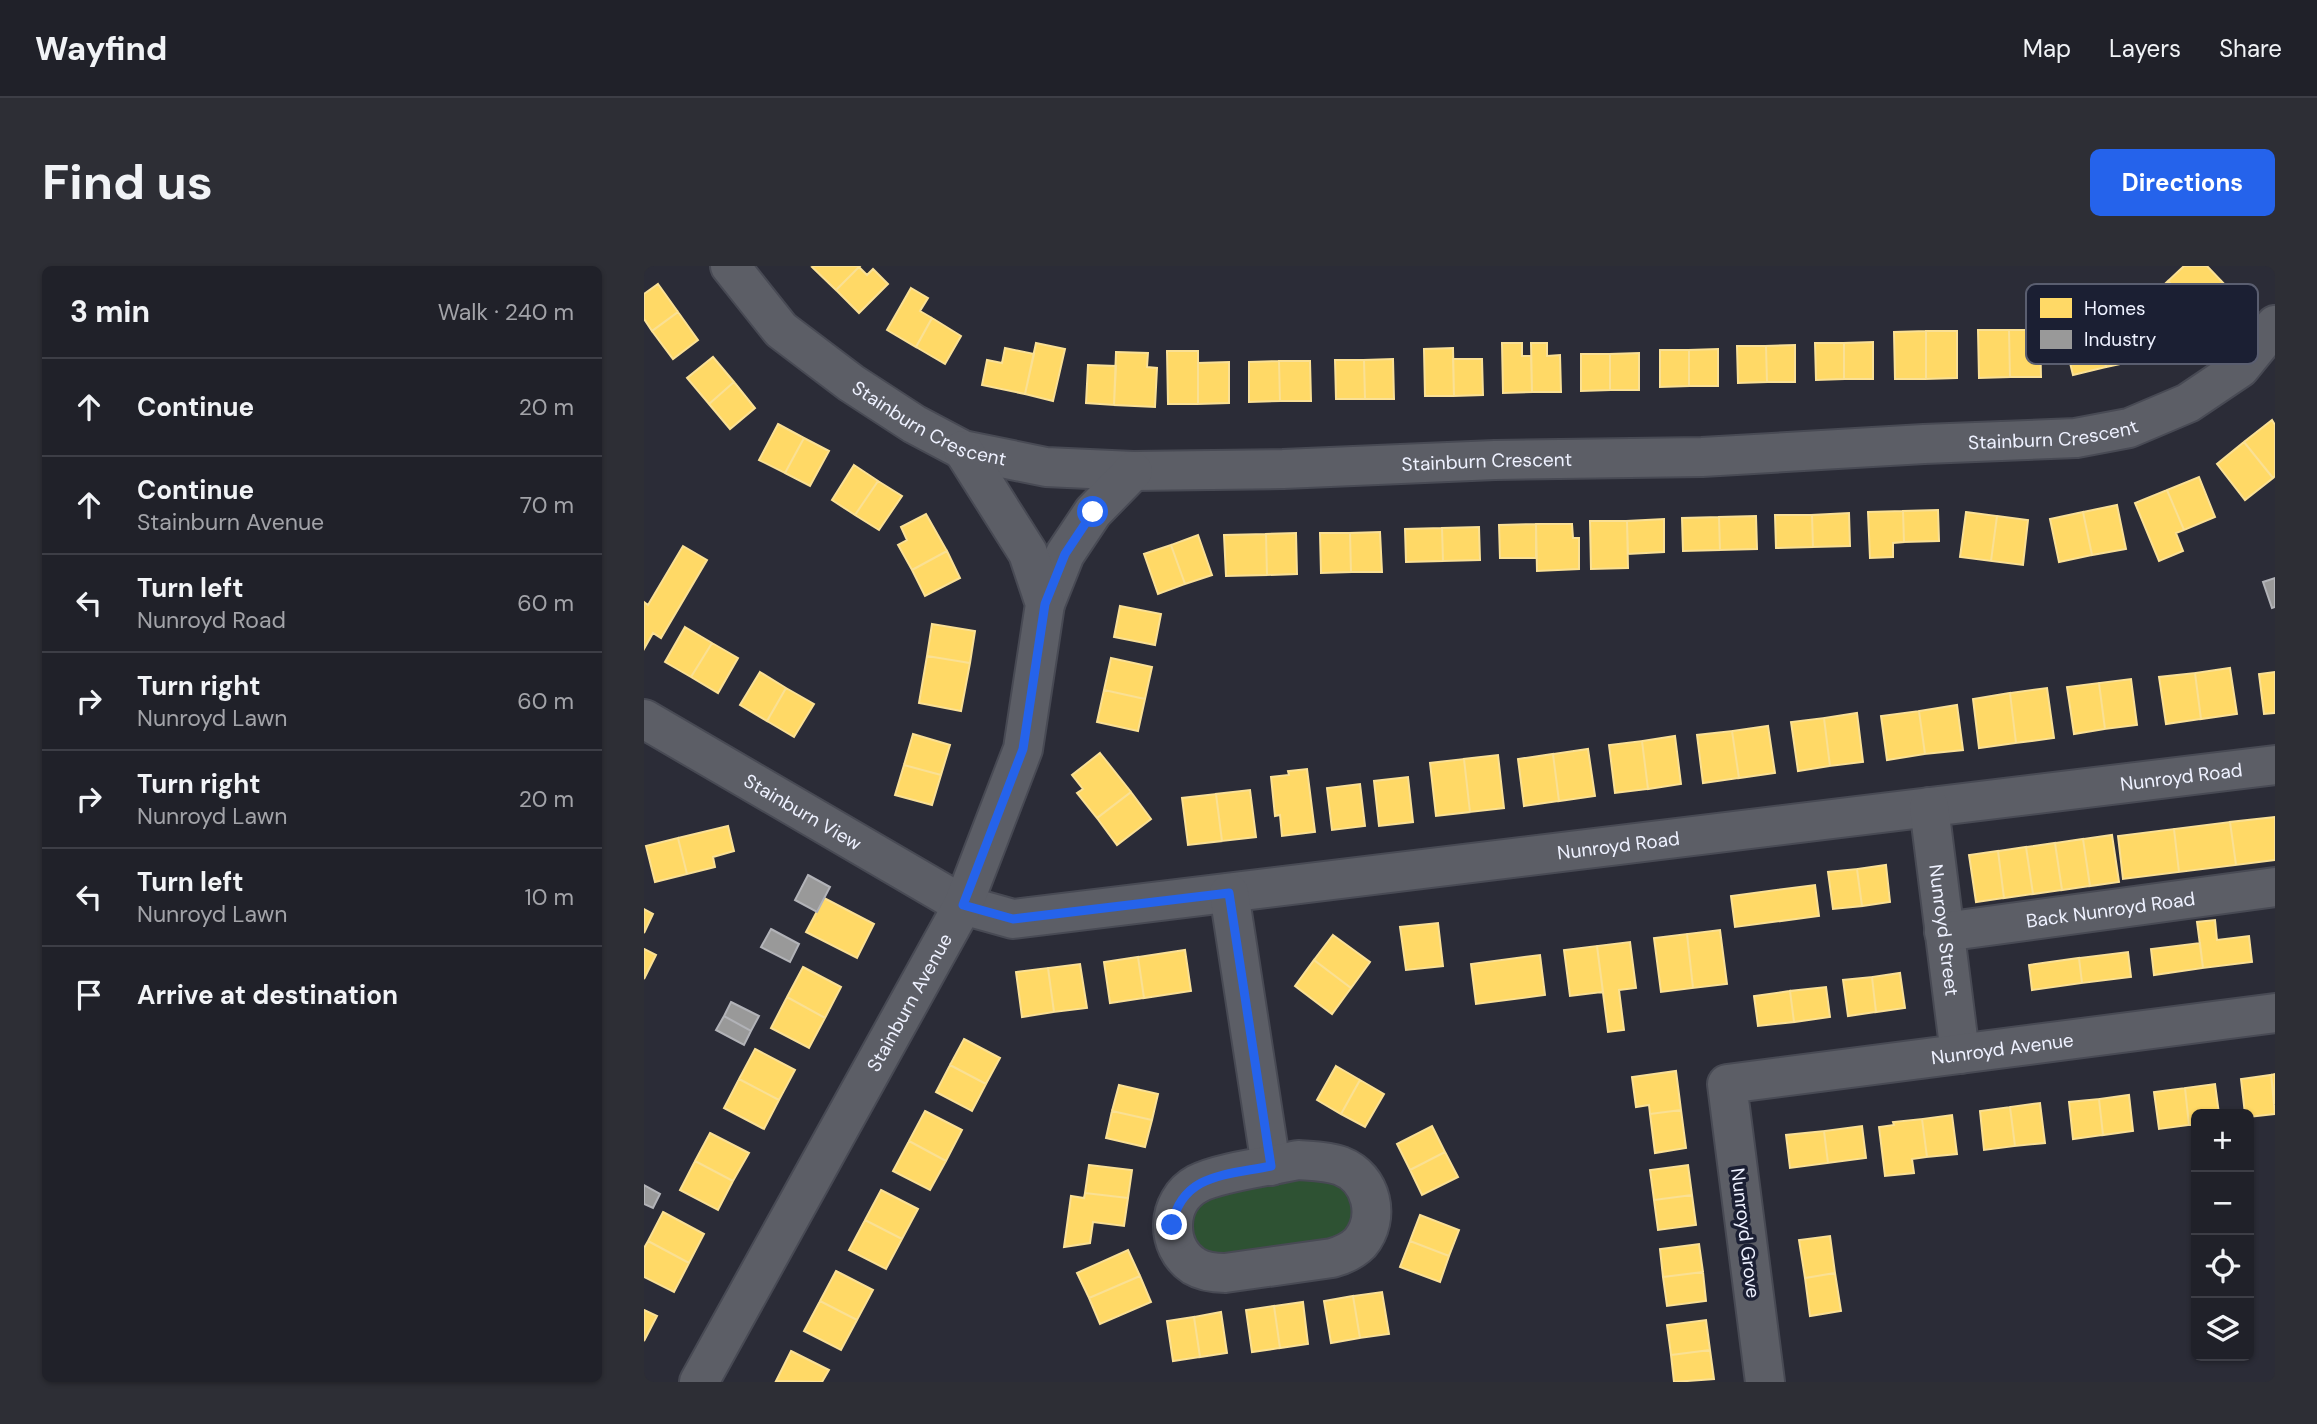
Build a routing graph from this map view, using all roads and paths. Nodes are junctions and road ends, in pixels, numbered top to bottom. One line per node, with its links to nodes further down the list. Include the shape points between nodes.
1 (730, 266): 5 (street, Stainburn Crescent, via 781,330 851,383)
2 (2275, 325): 3 (street, Stainburn Crescent)
3 (2258, 346)
4 (2243, 364): 6 (street, Stainburn Crescent, via 2188,403 2129,428 2076,438 1702,457)
5 (963, 450): 6 (street, Stainburn Crescent, via 1046,467); 7 (street, Stainburn Avenue, via 1028,553)
6 (1133, 471): 7 (street, via 1093,512 1065,554)
7 (1045, 604): 13 (street, Stainburn Avenue, via 1023,749)
8 (647, 728): 13 (street, Stainburn View)
9 (2275, 765): 10 (street, Nunroyd Road)
10 (1929, 807): 12 (street, Nunroyd Road); 14 (street, Nunroyd Street)
11 (2275, 887): 14 (street, Back Nunroyd Road)
12 (1229, 893): 13 (street, Nunroyd Road, via 1013,919); 18 (street)
13 (963, 905): 19 (street, Stainburn Avenue)
14 (1944, 932): 16 (street, Nunroyd Street)
15 (2275, 1013): 16 (street, Nunroyd Avenue)
16 (1960, 1054): 17 (street, Nunroyd Avenue)
17 (1727, 1084): 20 (street, Nunroyd Grove)
18 (1271, 1166): 18 (street, via 1298,1160 1325,1162 1354,1173 1371,1199 1368,1230 1359,1243 1332,1258 1292,1264 1225,1273 1209,1273 1194,1266 1174,1241 1175,1209 1183,1195 1211,1179)
19 (699, 1382)
20 (1765, 1382)

